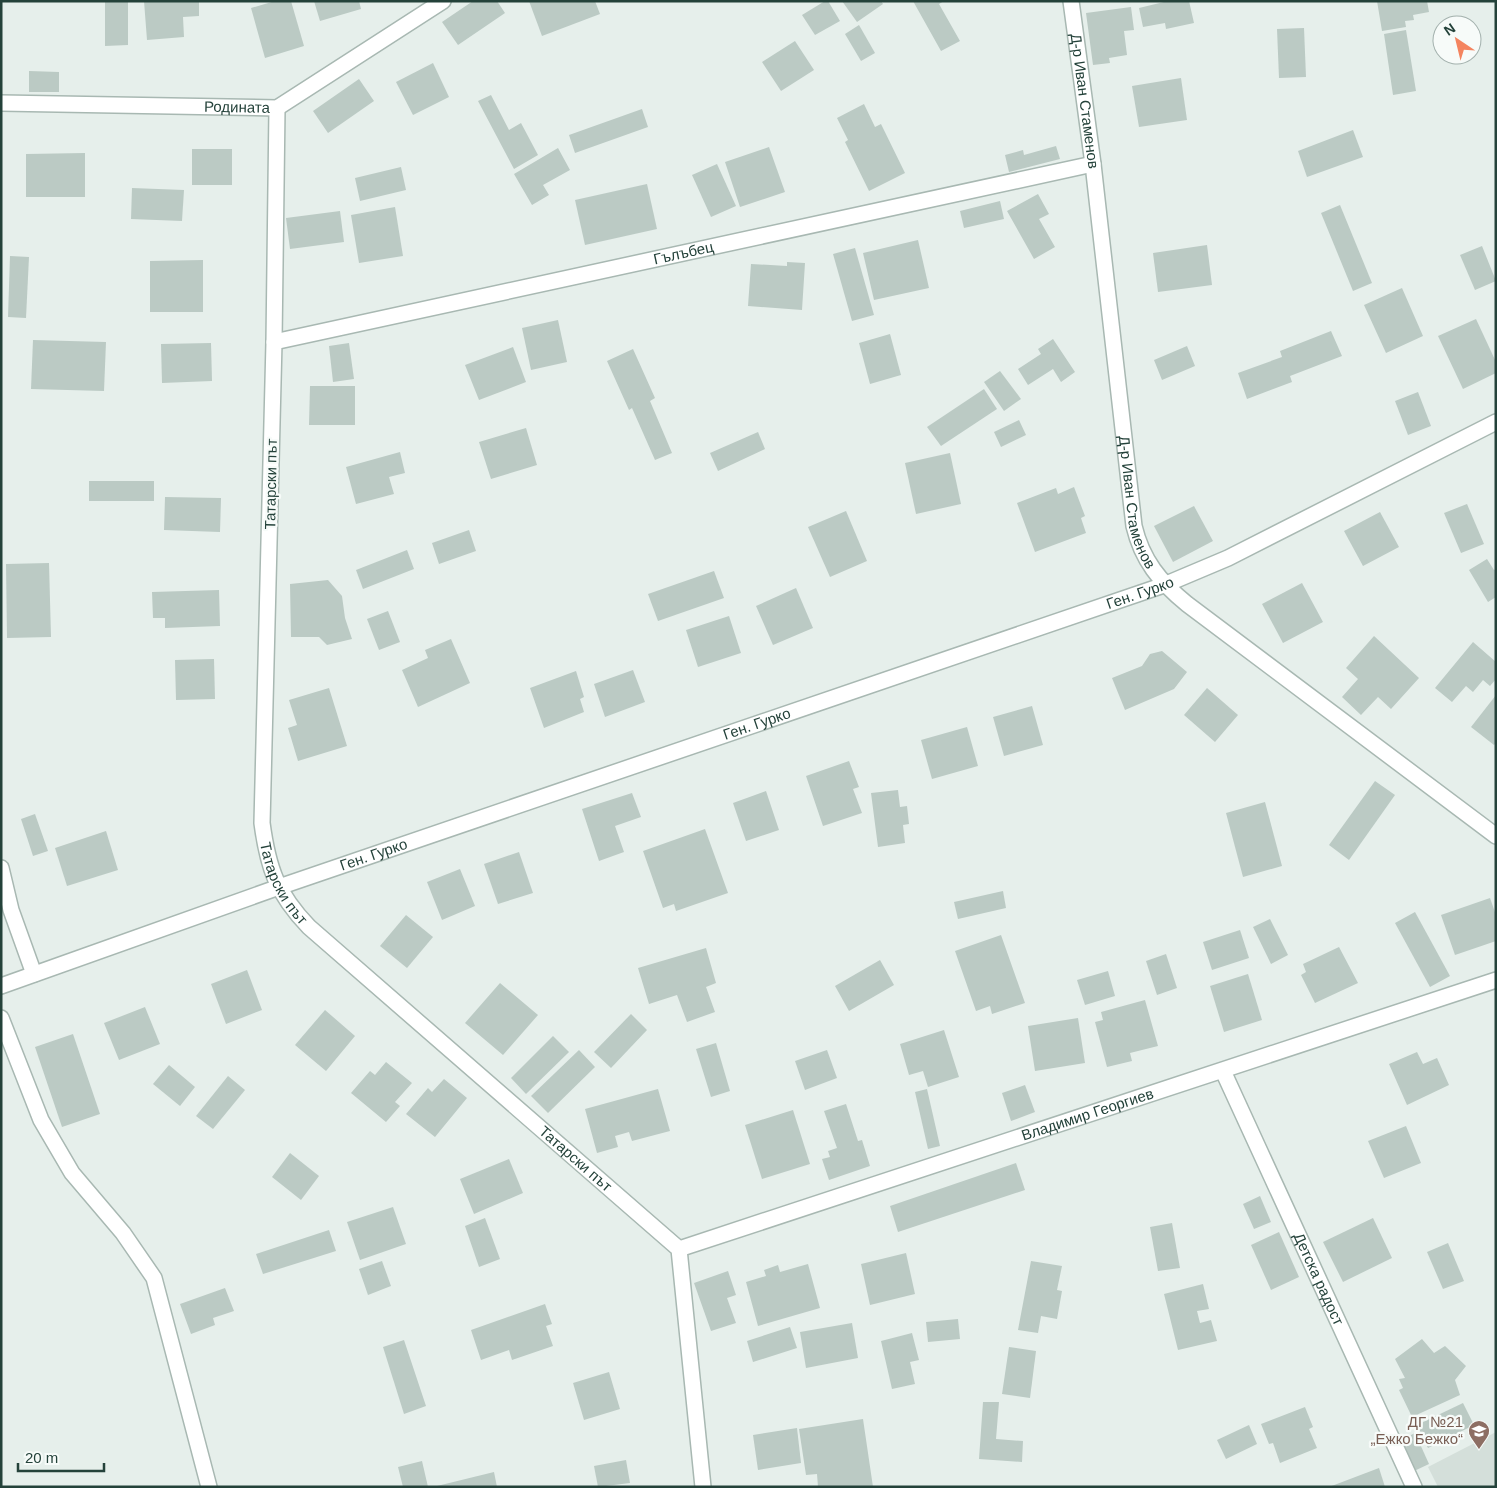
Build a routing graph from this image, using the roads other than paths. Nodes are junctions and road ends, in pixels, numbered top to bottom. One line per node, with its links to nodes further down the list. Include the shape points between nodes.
1 (443, 1): 4 (street, Родината)
2 (1071, 1): 5 (street, Д-р Иван Стаменов)
3 (1, 103): 4 (street, Родината)
4 (277, 108): 6 (street, Татарски път)
5 (1093, 164): 6 (street, Гълъбец); 8 (street, Д-р Иван Стаменов, via 1134,526 1138,545)
6 (274, 342): 11 (street, Татарски път, via 262,823 266,857)
7 (1496, 422): 8 (street, Ген. Гурко, via 1228,558)
8 (1164, 585): 9 (street, Д-р Иван Стаменов); 11 (street, Ген. Гурко)
9 (1496, 836)
10 (1, 868): 12 (street, via 11,910)
11 (279, 887): 12 (street, Ген. Гурко); 17 (street, Татарски път, via 289,906 309,927)
12 (34, 974): 14 (street, Ген. Гурко)
13 (1496, 980): 16 (street, Владимир Георгиев)
14 (1, 986)
15 (1, 1018): 18 (street, via 41,1120 72,1173 123,1233 154,1278)
16 (1223, 1071): 17 (street, Владимир Георгиев); 20 (street, Детска радост)
17 (679, 1249): 19 (street)
18 (209, 1487)
19 (702, 1487)
20 (1414, 1487)

